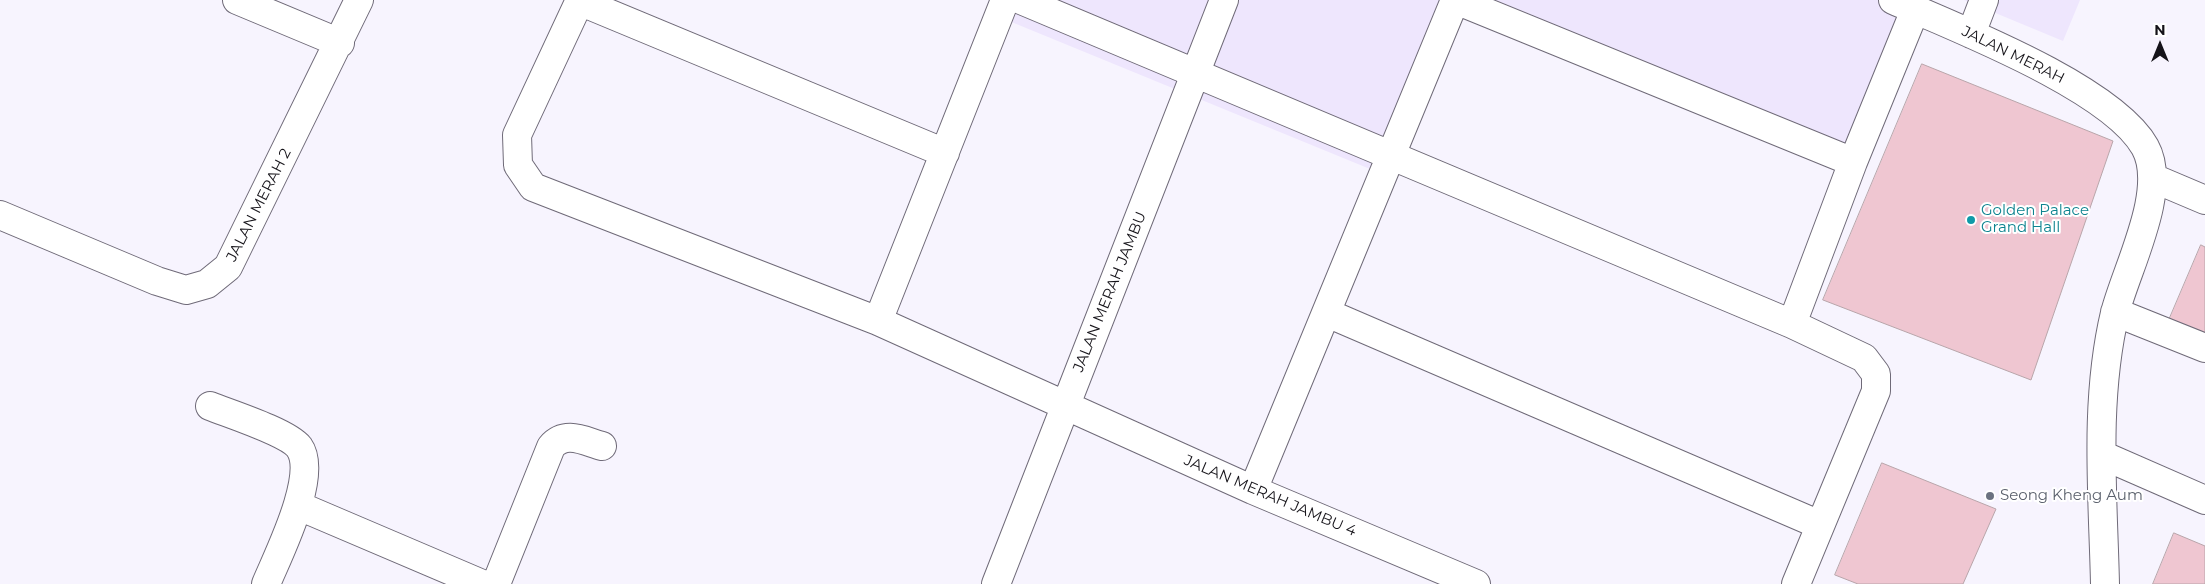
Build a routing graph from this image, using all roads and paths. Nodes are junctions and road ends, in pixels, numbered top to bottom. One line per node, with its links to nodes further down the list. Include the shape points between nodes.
1 (237, 0): 11 (street)
2 (359, 0): 11 (street, JALAN MERAH 2)
3 (579, 0): 13 (street); 21 (street, JALAN MERAH JAMBU 4, via 517,136 518,165 533,187)
4 (1005, 0): 13 (street)
5 (1021, 0): 12 (street)
6 (1224, 0): 12 (street, JALAN MERAH JAMBU)
7 (1456, 0): 14 (street); 15 (street)
8 (1984, 0): 10 (street)
9 (1904, 5): 10 (street, JALAN MERAH); 15 (street)
10 (1970, 34): 16 (street, JALAN MERAH, via 2070,83 2126,122 2145,147)
11 (340, 43): 18 (street, JALAN MERAH 2, via 228,267 207,284 186,290 178,288)
12 (1197, 73): 14 (street); 25 (street, JALAN MERAH JAMBU)
13 (945, 154): 21 (street)
14 (1392, 155): 19 (street); 22 (street)
15 (1853, 162): 22 (street)
16 (2153, 178): 17 (street); 20 (street, via 2138,244)
17 (2205, 200)
18 (0, 215)
19 (1328, 312): 28 (street); 31 (street)
20 (2115, 312): 23 (street); 27 (street, via 2107,357)
21 (878, 321): 25 (street, JALAN MERAH JAMBU 4)
22 (1792, 324): 31 (street, via 1864,358 1876,374 1876,391)
23 (2205, 348)
24 (210, 406): 30 (street, via 284,436 299,447 305,464)
25 (1065, 406): 28 (street, JALAN MERAH JAMBU 4); 35 (street, JALAN MERAH JAMBU)
26 (602, 446): 34 (street, via 568,437 558,439)
27 (2102, 455): 29 (street); 38 (street)
28 (1253, 490): 36 (street, JALAN MERAH JAMBU 4)
29 (2205, 500)
30 (299, 506): 32 (street); 33 (street)
31 (1820, 525): 37 (street)
32 (266, 584)
33 (482, 584)
34 (496, 584)
35 (996, 584)
36 (1476, 584)
37 (1796, 584)
38 (2105, 584)

